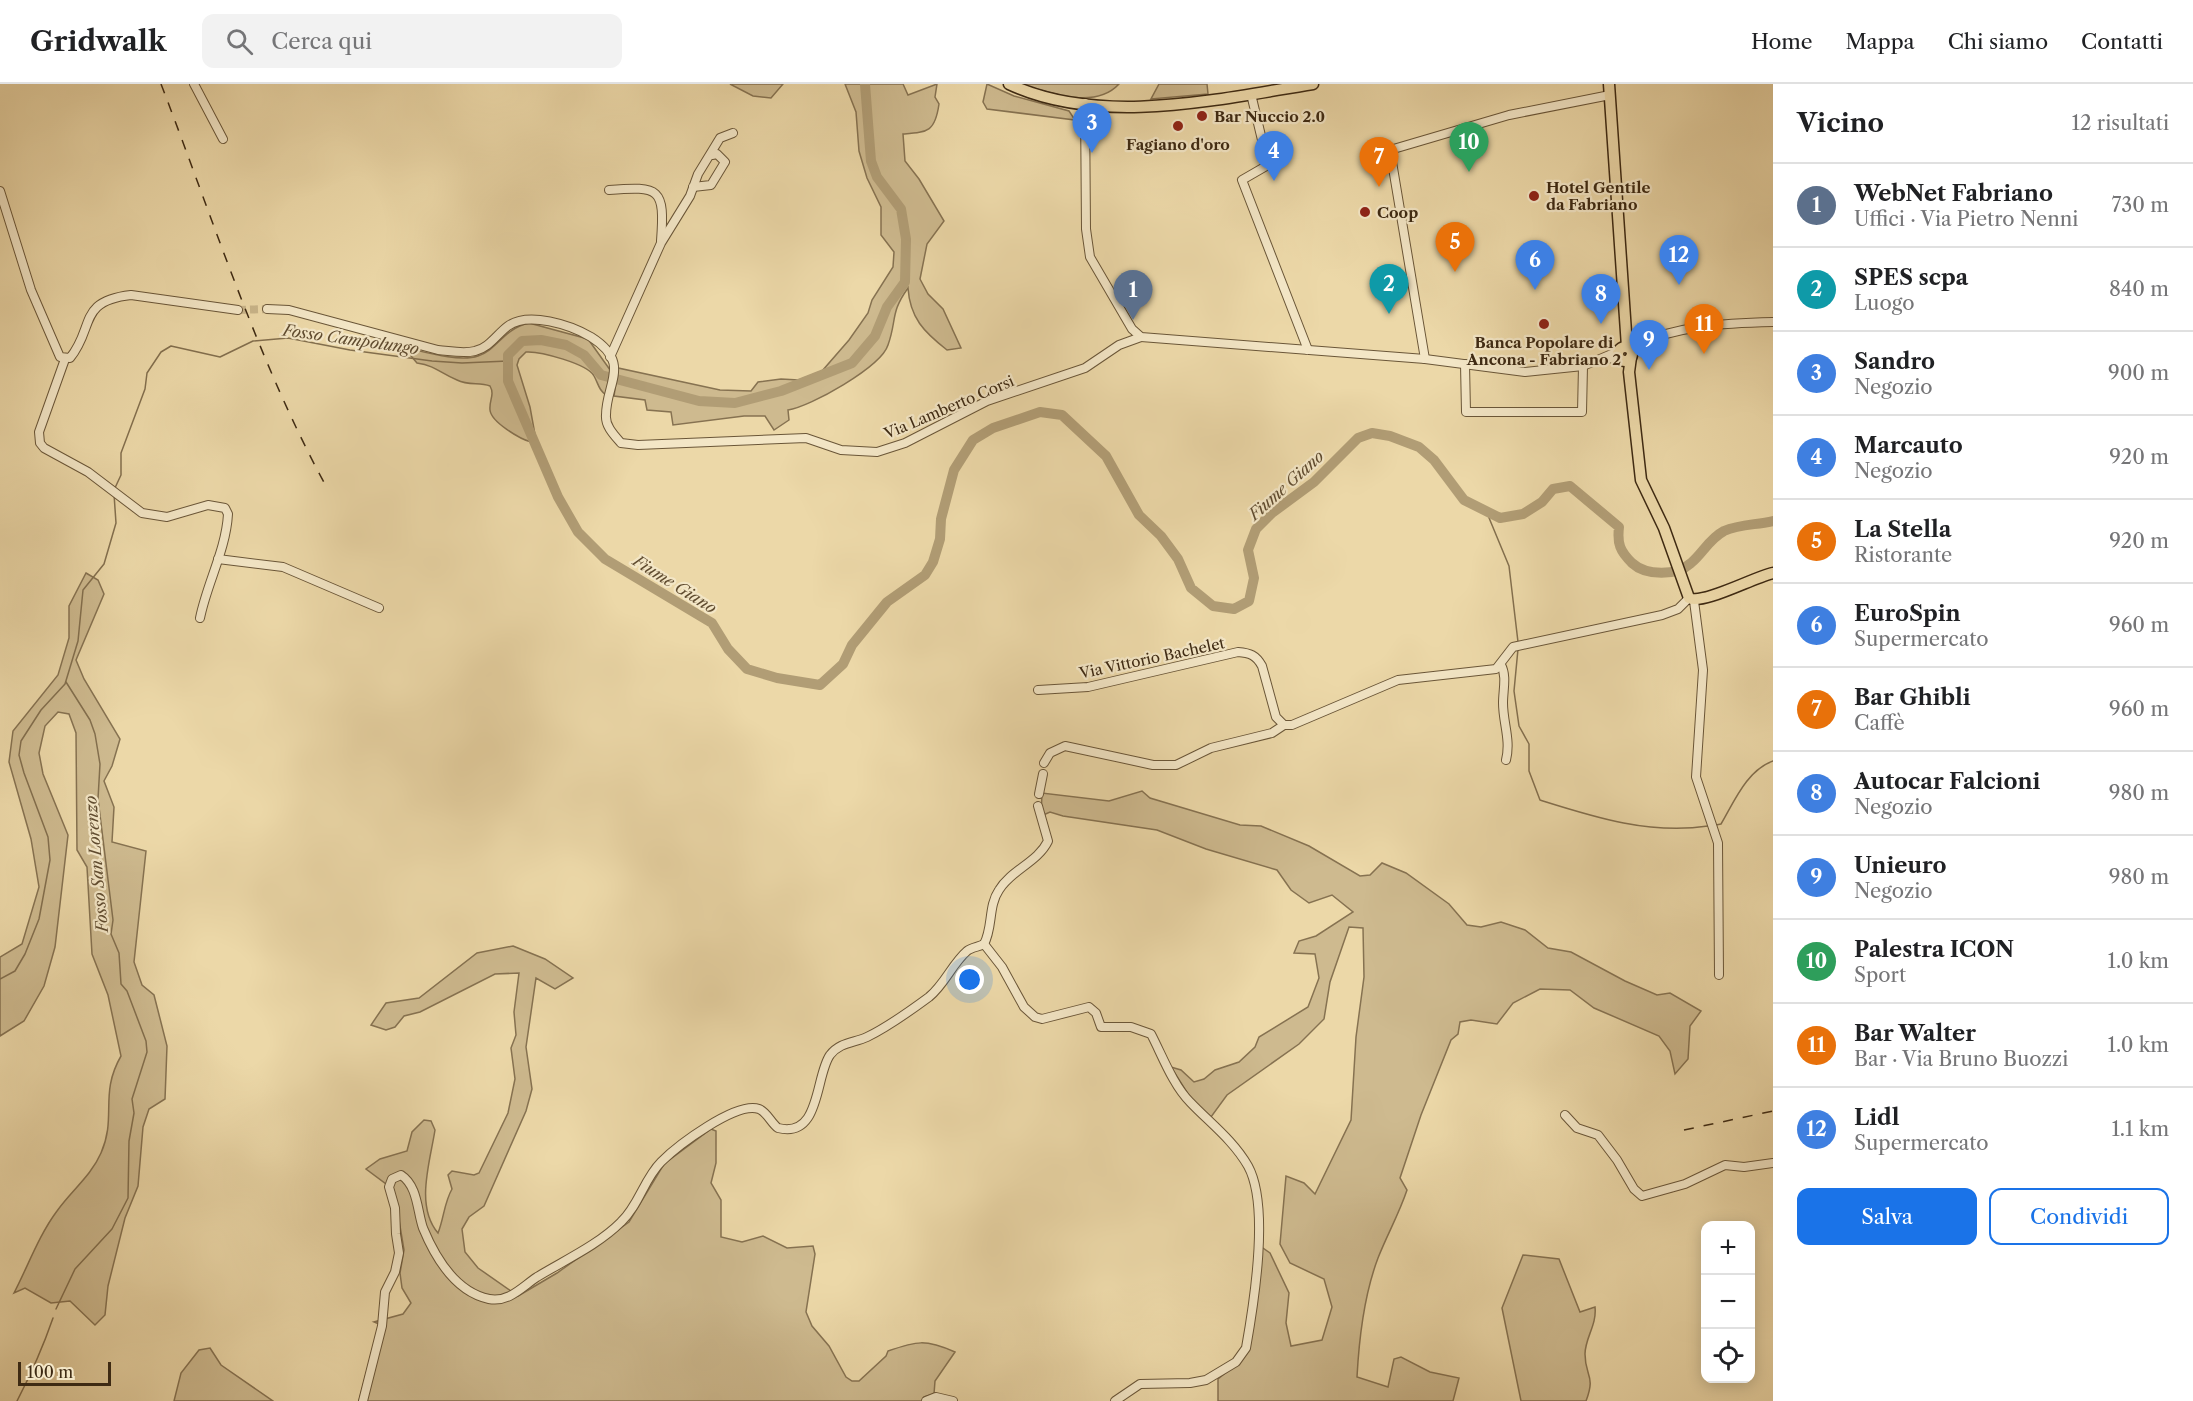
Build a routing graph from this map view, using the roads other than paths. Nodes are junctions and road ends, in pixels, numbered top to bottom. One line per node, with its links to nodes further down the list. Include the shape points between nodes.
1 (194, 84): 8 (street)
2 (1010, 84): 6 (main road)
3 (1313, 84): 5 (main road)
4 (1610, 90): 17 (main road); 26 (street, via 1390,150)
5 (1251, 94): 6 (main road, via 1156,106); 22 (street, via 1268,165 1242,180)
6 (1085, 103): 18 (street, via 1086,229 1090,257)
7 (733, 133): 9 (street, via 720,138)
8 (223, 139)
9 (712, 155): 10 (street); 10 (street, via 717,154 725,162 711,185)
10 (693, 187): 13 (street)
11 (609, 190): 13 (street, via 639,188 657,193 663,220)
12 (0, 191): 25 (street, via 31,290 56,352)
13 (661, 243): 24 (street)
14 (267, 309): 24 (street, via 289,310 462,353 477,351 507,326 528,318 590,336)
15 (238, 310): 25 (street, via 114,297 91,313 74,353)
16 (1773, 322): 20 (street, via 1715,324)
17 (1624, 328): 20 (street, via 1633,338); 23 (main road)
18 (1132, 329): 19 (street); 21 (street, Via Lamberto Corsi)
19 (1142, 337): 21 (street, Via Lamberto Corsi); 22 (street, Via Lamberto Corsi)
20 (1648, 339): 23 (street)
21 (1119, 345): 24 (street, Via Lamberto Corsi, via 1085,368 987,401 905,443 878,452 841,450 806,438 621,443 605,416 615,375)
22 (1308, 350): 26 (street, Via Lamberto Corsi)
23 (1626, 353): 28 (street, Via Lamberto Corsi); 31 (main road, via 1641,480)
24 (610, 357)
25 (64, 359): 29 (street, via 39,432 40,443 102,482 130,506 154,517 208,505 225,508 228,521)
26 (1425, 359): 27 (street, Via Lamberto Corsi)
27 (1465, 364): 28 (street, Via Lamberto Corsi, via 1525,372); 28 (street, via 1466,412 1582,412)
28 (1583, 366)
29 (218, 559): 32 (street, via 283,567); 33 (street)
30 (1773, 573): 31 (main road, via 1754,577 1707,599)
31 (1692, 600): 34 (street, via 1662,615 1513,647); 43 (street, via 1703,670 1696,777 1717,836)
32 (379, 608)
33 (200, 618)
34 (1501, 665): 36 (street, via 1470,674 1398,680); 37 (street, via 1509,740)
35 (1038, 690): 36 (street, Via Vittorio Bachelet, via 1088,687 1247,653 1258,658 1276,717)
36 (1284, 725): 38 (street, via 1272,733 1211,748 1176,765 1153,765 1065,746 1050,753)
37 (1506, 760)
38 (1044, 763)
39 (1043, 774): 40 (street)
40 (1040, 794)
41 (1038, 806): 42 (street, via 1048,841 1044,850 997,892)
42 (984, 944): 46 (street, via 967,951 928,997 868,1037 848,1042 832,1053 813,1108 800,1126 793,1130 778,1128 764,1113 749,1108 715,1122 661,1162 620,1224 503,1298 489,1299 454,1279 423,1227 407,1179 401,1175 392,1179 389,1187 399,1253 385,1292 382,1326); 49 (street, via 1024,1007 1035,1017 1042,1019 1089,1007 1096,1013 1101,1028 1131,1027 1151,1034 1188,1101 1219,1127 1255,1182 1258,1269 1242,1356 1206,1380 1140,1384)
43 (1719, 975)
44 (1565, 1115): 45 (street, via 1577,1128 1598,1135 1642,1196 1685,1184 1725,1165 1744,1167)
45 (1773, 1162)
46 (363, 1401)
47 (926, 1401): 48 (street, via 936,1397)
48 (953, 1401)
49 (1115, 1401)

